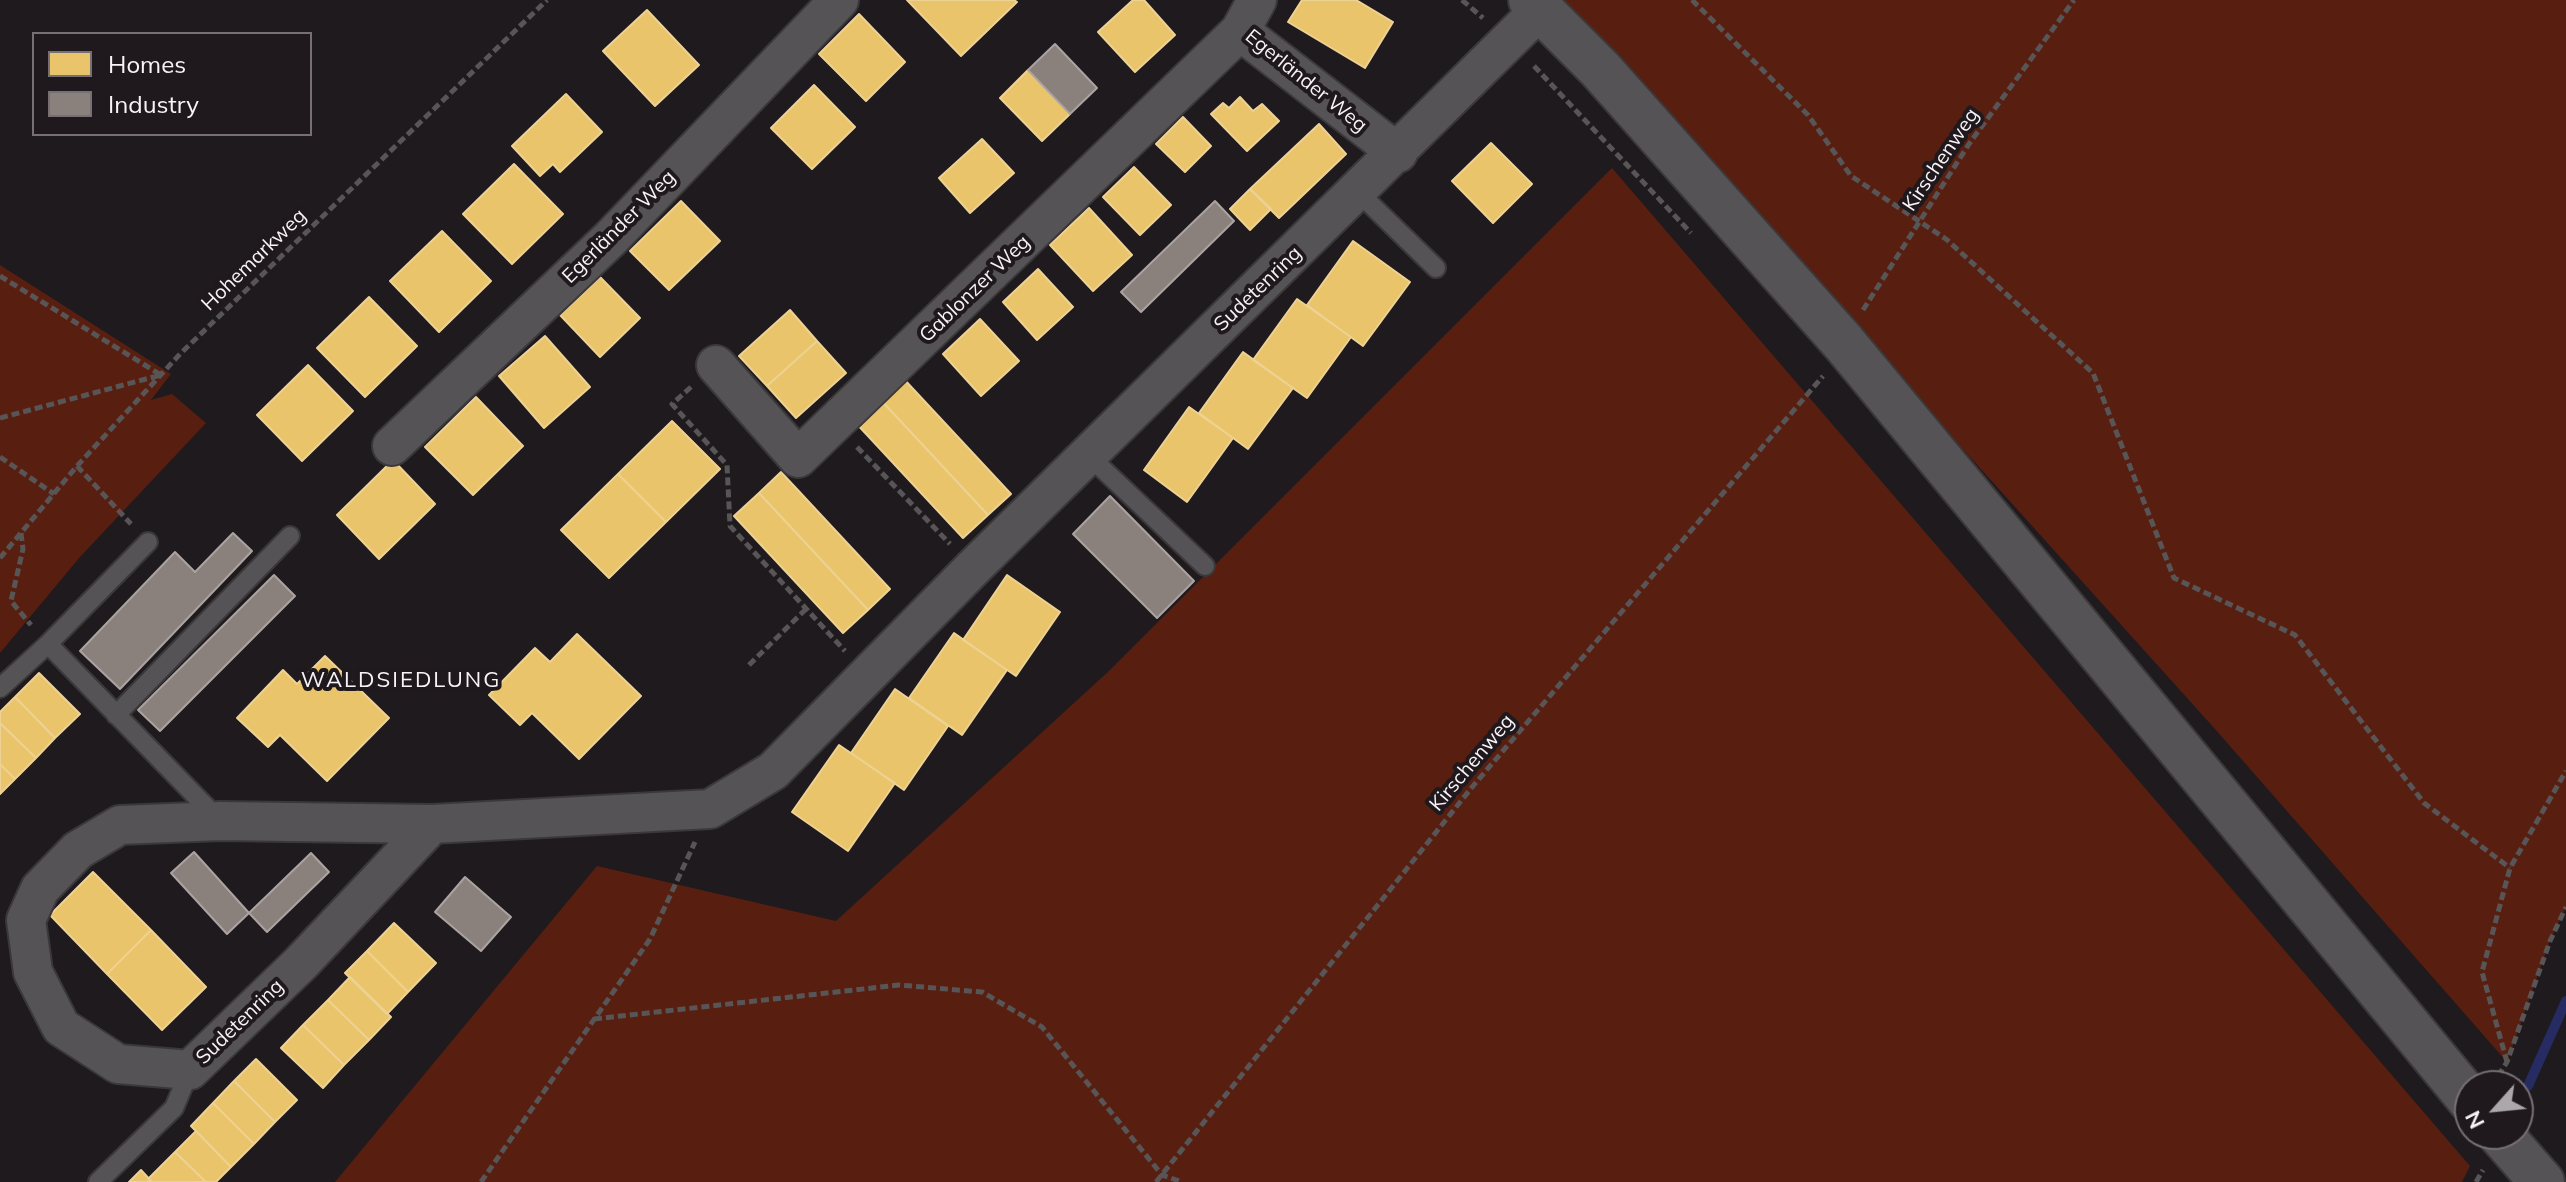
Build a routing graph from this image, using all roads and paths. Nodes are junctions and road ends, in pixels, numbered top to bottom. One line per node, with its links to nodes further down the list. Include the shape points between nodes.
1 (547, 0): 17 (path, Hohemarkweg)
2 (839, 0): 20 (street, Egerländer Weg, via 611,238)
3 (1462, 0): 8 (path)
4 (1692, 0): 11 (path, via 1808,115 1851,176)
5 (2074, 0): 11 (path, Kirschenweg)
6 (1536, 4): 8 (street, Sudetenring); 15 (main road)
7 (1248, 16): 9 (street, Egerländer Weg); 19 (street, Gablonzer Weg)
8 (1510, 41): 9 (street, Sudetenring); 12 (path)
9 (1398, 153): 10 (street, Sudetenring)
10 (1358, 192): 13 (lane); 21 (street, Sudetenring)
11 (1919, 221): 15 (path, Kirschenweg); 41 (path, via 1946,239 2093,373 2174,578 2295,635 2424,803)
12 (1697, 240)
13 (1436, 268)
14 (0, 276): 17 (path)
15 (1827, 360): 48 (main road); 50 (path, Kirschenweg, via 1473,786)
16 (716, 365): 19 (street, Gablonzer Weg, via 798,458); 31 (path, via 672,404 727,465 730,526)
17 (161, 375): 18 (path); 23 (path, Hohemarkweg)
18 (0, 418)
19 (835, 424): 30 (path)
20 (392, 446)
21 (1088, 455): 29 (lane); 30 (street, Sudetenring)
22 (0, 457): 24 (path)
23 (77, 466): 24 (path, Hohemarkweg); 27 (path)
24 (54, 494): 25 (path, Hohemarkweg)
25 (21, 533): 28 (path, Hohemarkweg); 32 (path, via 23,549 11,601)
26 (290, 536): 36 (lane)
27 (148, 542): 32 (lane)
28 (0, 558)
29 (1205, 566)
30 (973, 568): 34 (street, Sudetenring)
31 (806, 609): 33 (path); 34 (path)
32 (48, 644): 35 (lane); 36 (lane)
33 (749, 665)
34 (868, 675): 38 (street, Sudetenring, via 773,771)
35 (0, 688)
36 (116, 715): 39 (lane)
37 (2566, 771): 41 (path)
38 (710, 809): 40 (street, Sudetenring); 44 (path, via 650,939)
39 (220, 821): 40 (street, Sudetenring); 43 (street, Sudetenring, via 120,825 78,850)
40 (432, 824): 46 (street, Sudetenring, via 301,963)
41 (2510, 868): 45 (path, via 2482,972)
42 (2566, 907): 45 (path)
43 (13, 918): 46 (street, Sudetenring, via 61,1027 118,1064)
44 (594, 1019): 50 (path, via 899,985 982,992 1042,1027); 52 (path)
45 (2507, 1062): 47 (path)
46 (190, 1070): 51 (lane, via 174,1108)
47 (2502, 1070)
48 (2454, 1082)
49 (2514, 1150): 55 (main road)
50 (1162, 1175): 53 (path, Kirschenweg); 54 (path)
51 (98, 1182)
52 (481, 1182)
53 (1156, 1182)
54 (1182, 1182)
55 (2542, 1182)

